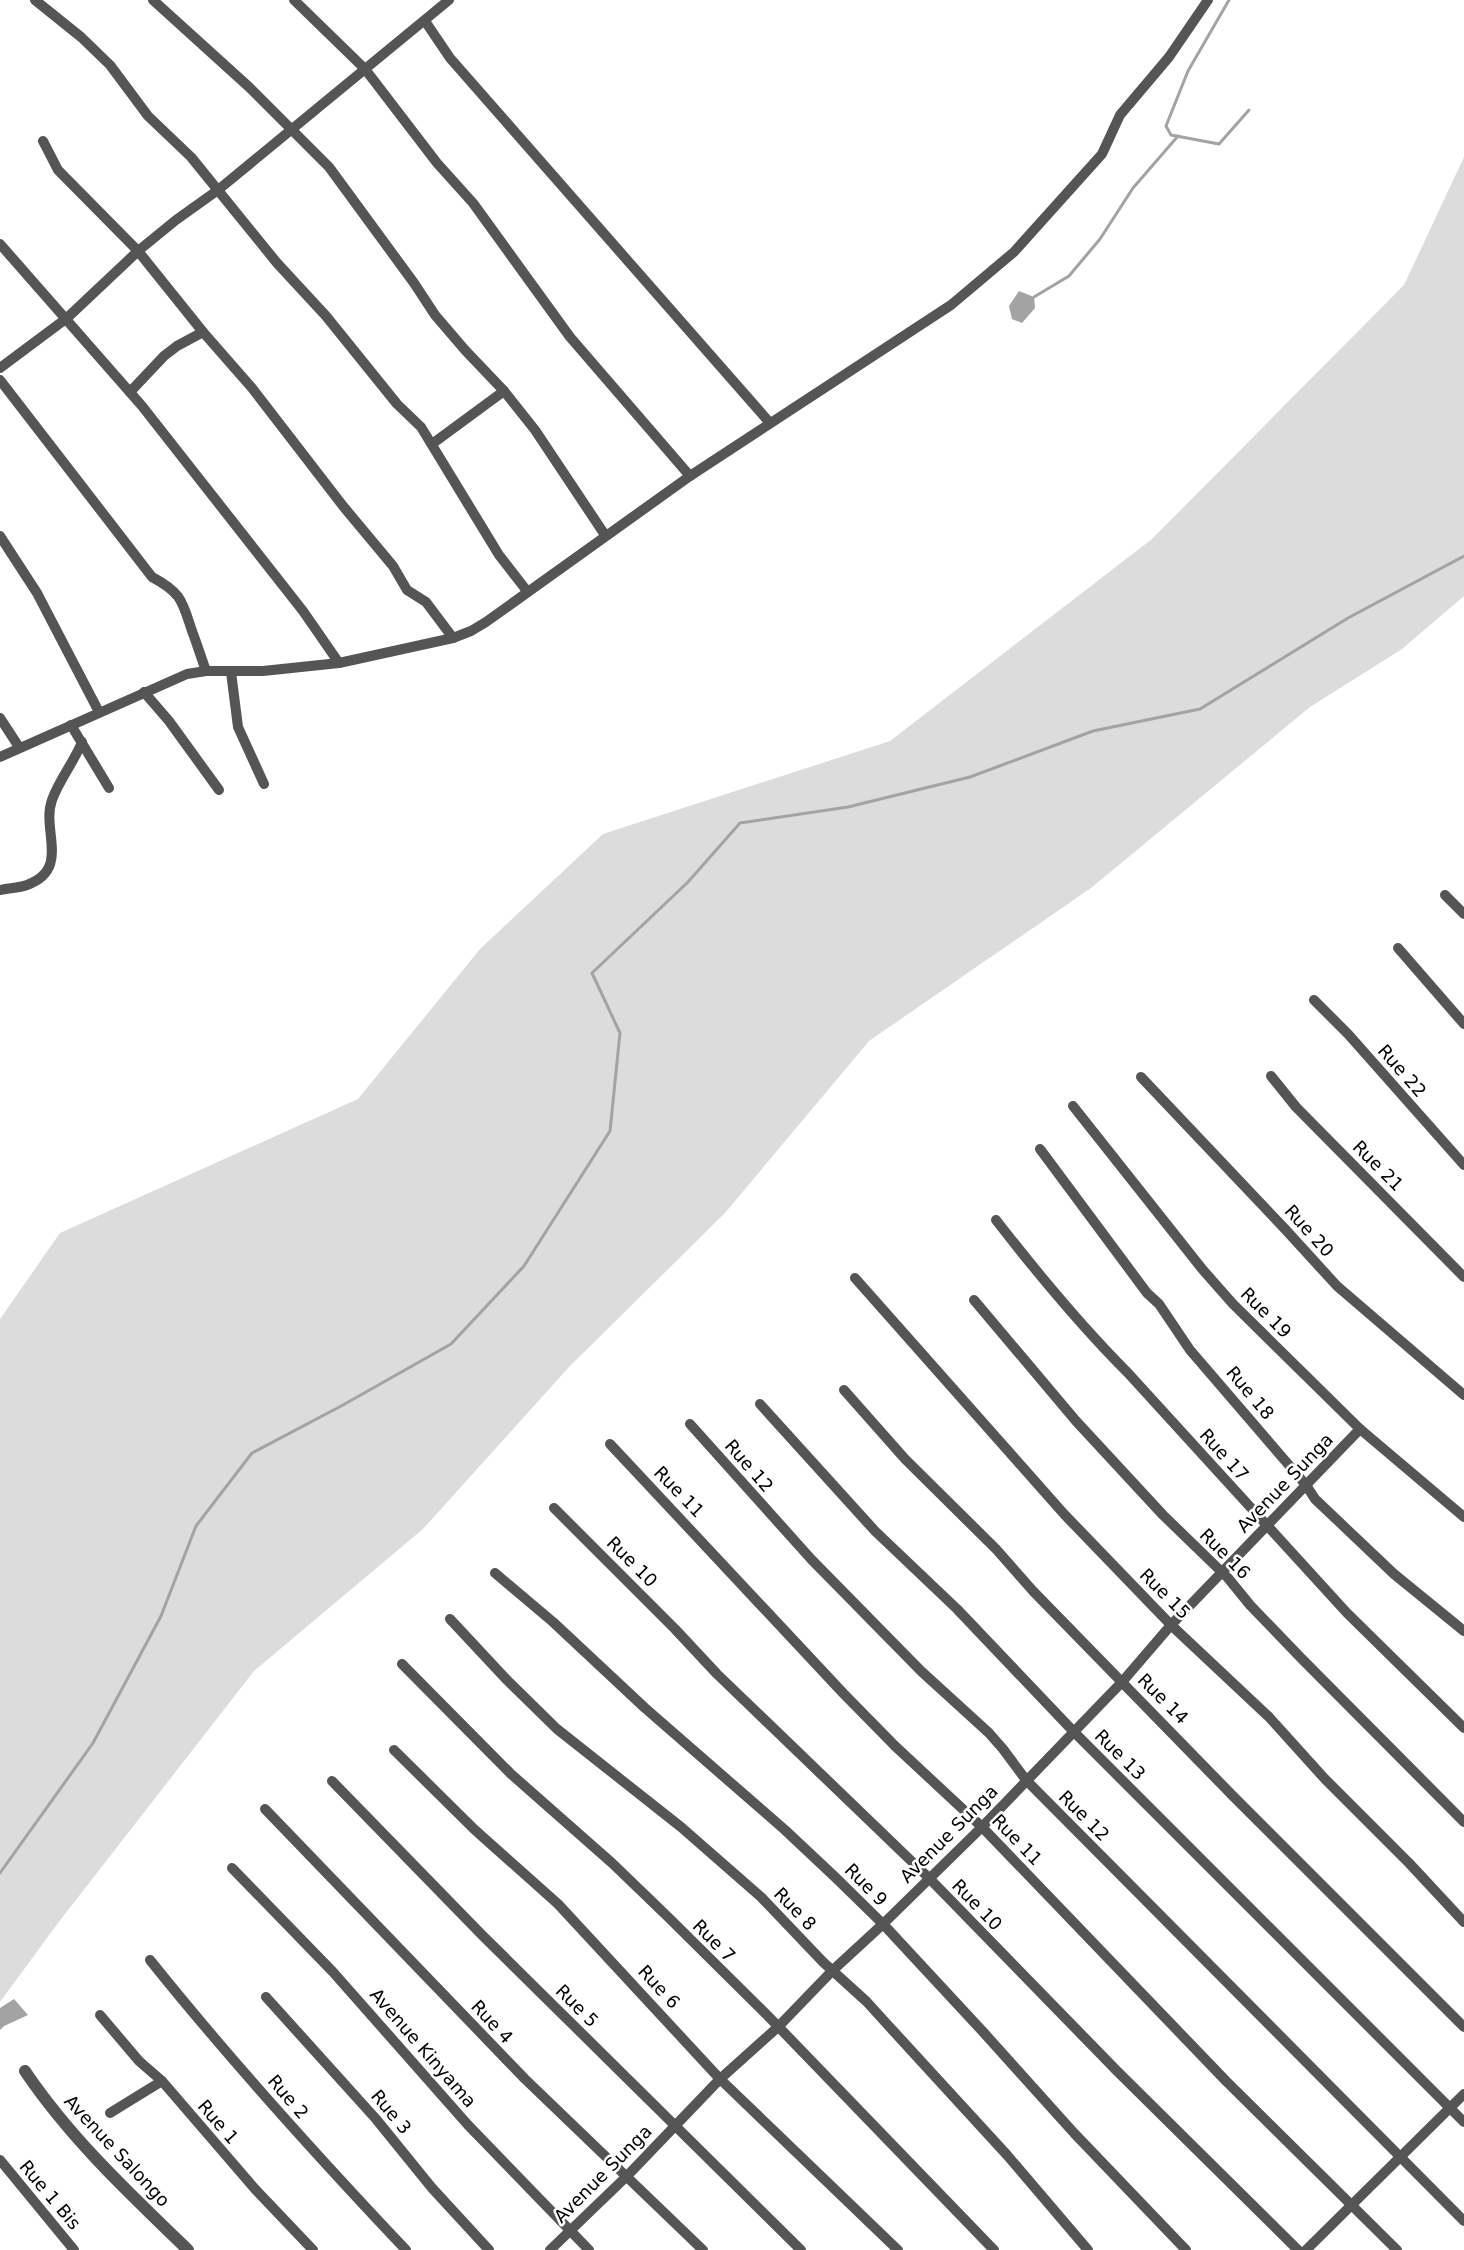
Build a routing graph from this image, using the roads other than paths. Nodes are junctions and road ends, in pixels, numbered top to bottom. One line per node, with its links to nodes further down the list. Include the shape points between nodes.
1 (35, 0): 10 (street, via 110,65 148,116)
2 (153, 0): 8 (street)
3 (294, 0): 7 (street)
4 (1208, 0): 19 (street, via 1120,115 1102,154 1014,252 951,305)
5 (444, 1): 6 (street)
6 (425, 21): 7 (street); 19 (street, via 450,58)
7 (365, 69): 8 (street); 21 (street, via 473,203 570,337)
8 (291, 129): 10 (street); 17 (street, via 329,168 435,315)
9 (43, 141): 12 (street, via 58,170)
10 (219, 190): 12 (street); 20 (street)
11 (0, 244): 13 (street)
12 (138, 251): 13 (street); 14 (street)
13 (67, 318): 15 (street); 18 (street)
14 (203, 332): 18 (street, via 164,356); 25 (street, via 252,387 393,566 407,590 426,602)
15 (0, 368)
16 (0, 380): 27 (street, via 152,577 180,597)
17 (504, 391): 20 (street); 22 (street, via 536,430)
18 (130, 392): 26 (street, via 303,611)
19 (770, 423): 21 (street)
20 (432, 444): 24 (street, via 494,546)
21 (690, 476): 22 (street)
22 (605, 535): 24 (street)
23 (0, 536): 30 (street, via 37,593)
24 (527, 591): 25 (street, via 471,631)
25 (453, 638): 26 (street)
26 (339, 663): 28 (street)
27 (206, 670): 28 (street); 29 (street)
28 (231, 672): 36 (street, via 238,727)
29 (144, 692): 30 (street); 38 (street)
30 (99, 712): 32 (street)
31 (0, 718): 34 (street)
32 (71, 725): 33 (street); 34 (street)
33 (82, 742): 37 (street); 39 (street, via 51,801 51,864 33,882)
34 (19, 747): 35 (street)
35 (0, 757)
36 (264, 784)
37 (109, 788)
38 (219, 790)
39 (0, 890)
40 (1445, 895): 41 (street)
41 (1464, 914)
42 (1398, 948): 44 (street)
43 (1314, 999): 49 (street, Rue 22)
44 (1464, 1024)
45 (1271, 1076): 51 (street, Rue 21, via 1296,1107)
46 (1141, 1077): 55 (street, Rue 20, via 1337,1287)
47 (1072, 1106): 58 (street, Rue 19, via 1225,1296)
48 (1040, 1149): 60 (street, Rue 18, via 1190,1350)
49 (1464, 1165)
50 (996, 1220): 63 (street, Rue 17, via 1046,1286)
51 (1464, 1277)
52 (855, 1278): 67 (street, Rue 15, via 1064,1514)
53 (974, 1300): 65 (street, Rue 16, via 1076,1421)
54 (844, 1390): 70 (street, Rue 14, via 905,1459)
55 (1464, 1395)
56 (760, 1404): 72 (street, Rue 13, via 875,1531 957,1609)
57 (690, 1424): 74 (street, Rue 12, via 811,1559 921,1671 989,1733)
58 (1360, 1429): 60 (street, Avenue Sunga); 62 (street, Rue 19)
59 (610, 1444): 78 (street, Rue 11, via 843,1693)
60 (1306, 1485): 63 (street, Avenue Sunga); 68 (street, Rue 18, via 1315,1499 1365,1546)
61 (554, 1508): 80 (street, Rue 10, via 717,1674)
62 (1464, 1517)
63 (1267, 1526): 65 (street, Avenue Sunga); 71 (street, Rue 17, via 1355,1621)
64 (495, 1572): 82 (street, Rue 9, via 785,1830)
65 (1222, 1572): 67 (street, Avenue Sunga); 77 (street, Rue 16, via 1301,1658)
66 (450, 1619): 84 (street, Rue 8, via 557,1729 745,1883)
67 (1171, 1625): 70 (street, Avenue Sunga); 81 (street, Rue 15, via 1269,1717)
68 (1464, 1631)
69 (402, 1664): 87 (street, Rue 7, via 472,1738 612,1863)
70 (1122, 1682): 72 (street, Avenue Sunga); 88 (street, Rue 14)
71 (1464, 1728)
72 (1074, 1732): 74 (street, Avenue Sunga); 93 (street, Rue 13)
73 (394, 1750): 90 (street, Rue 6, via 483,1838 558,1904)
74 (1026, 1780): 78 (street, Avenue Sunga); 97 (street, Rue 12)
75 (332, 1781): 96 (street, Rue 5)
76 (265, 1809): 99 (street, Rue 4, via 486,2040)
77 (1464, 1822)
78 (982, 1827): 80 (street, Avenue Sunga); 100 (street, Rue 11, via 1226,2081)
79 (232, 1868): 102 (street, Avenue Kinyama, via 333,1972 424,2077)
80 (929, 1878): 82 (street, Avenue Sunga); 116 (street, Rue 10)
81 (1464, 1922)
82 (883, 1924): 84 (street, Avenue Sunga); 115 (street, Rue 9)
83 (150, 1960): 106 (street, Rue 2, via 329,2168)
84 (832, 1971): 87 (street, Avenue Sunga); 114 (street, Rue 8, via 867,2002)
85 (266, 1997): 107 (street, Rue 3)
86 (100, 2015): 91 (street, Rue 1, via 139,2061)
87 (778, 2027): 90 (street, Avenue Sunga); 113 (street, Rue 7)
88 (1464, 2027)
89 (25, 2071): 104 (street, Avenue Salongo, via 73,2133)
90 (720, 2079): 96 (street, Avenue Sunga); 112 (street, Rue 6)
91 (162, 2081): 94 (street); 105 (street, Rue 1)
92 (1464, 2094): 93 (street)
93 (1450, 2108): 95 (street, Rue 13); 97 (street)
94 (110, 2113)
95 (1464, 2122)
96 (674, 2125): 99 (street, Avenue Sunga); 111 (street, Rue 5)
97 (1401, 2157): 100 (street); 101 (street, Rue 12)
98 (0, 2160): 103 (street, Rue 1 Bis)
99 (627, 2176): 102 (street, Avenue Sunga); 110 (street, Rue 4)
100 (1352, 2205): 117 (street); 118 (street, Rue 11)
101 (1464, 2222)
102 (570, 2231): 108 (street, Avenue Sunga); 109 (street, Avenue Kinyama)
103 (74, 2250)
104 (188, 2250)
105 (313, 2250)
106 (406, 2250)
107 (489, 2250)
108 (550, 2250)
109 (589, 2250)
110 (703, 2250)
111 (801, 2250)
112 (898, 2250)
113 (994, 2250)
114 (1088, 2250)
115 (1186, 2250)
116 (1298, 2250)
117 (1306, 2250)
118 (1396, 2250)

